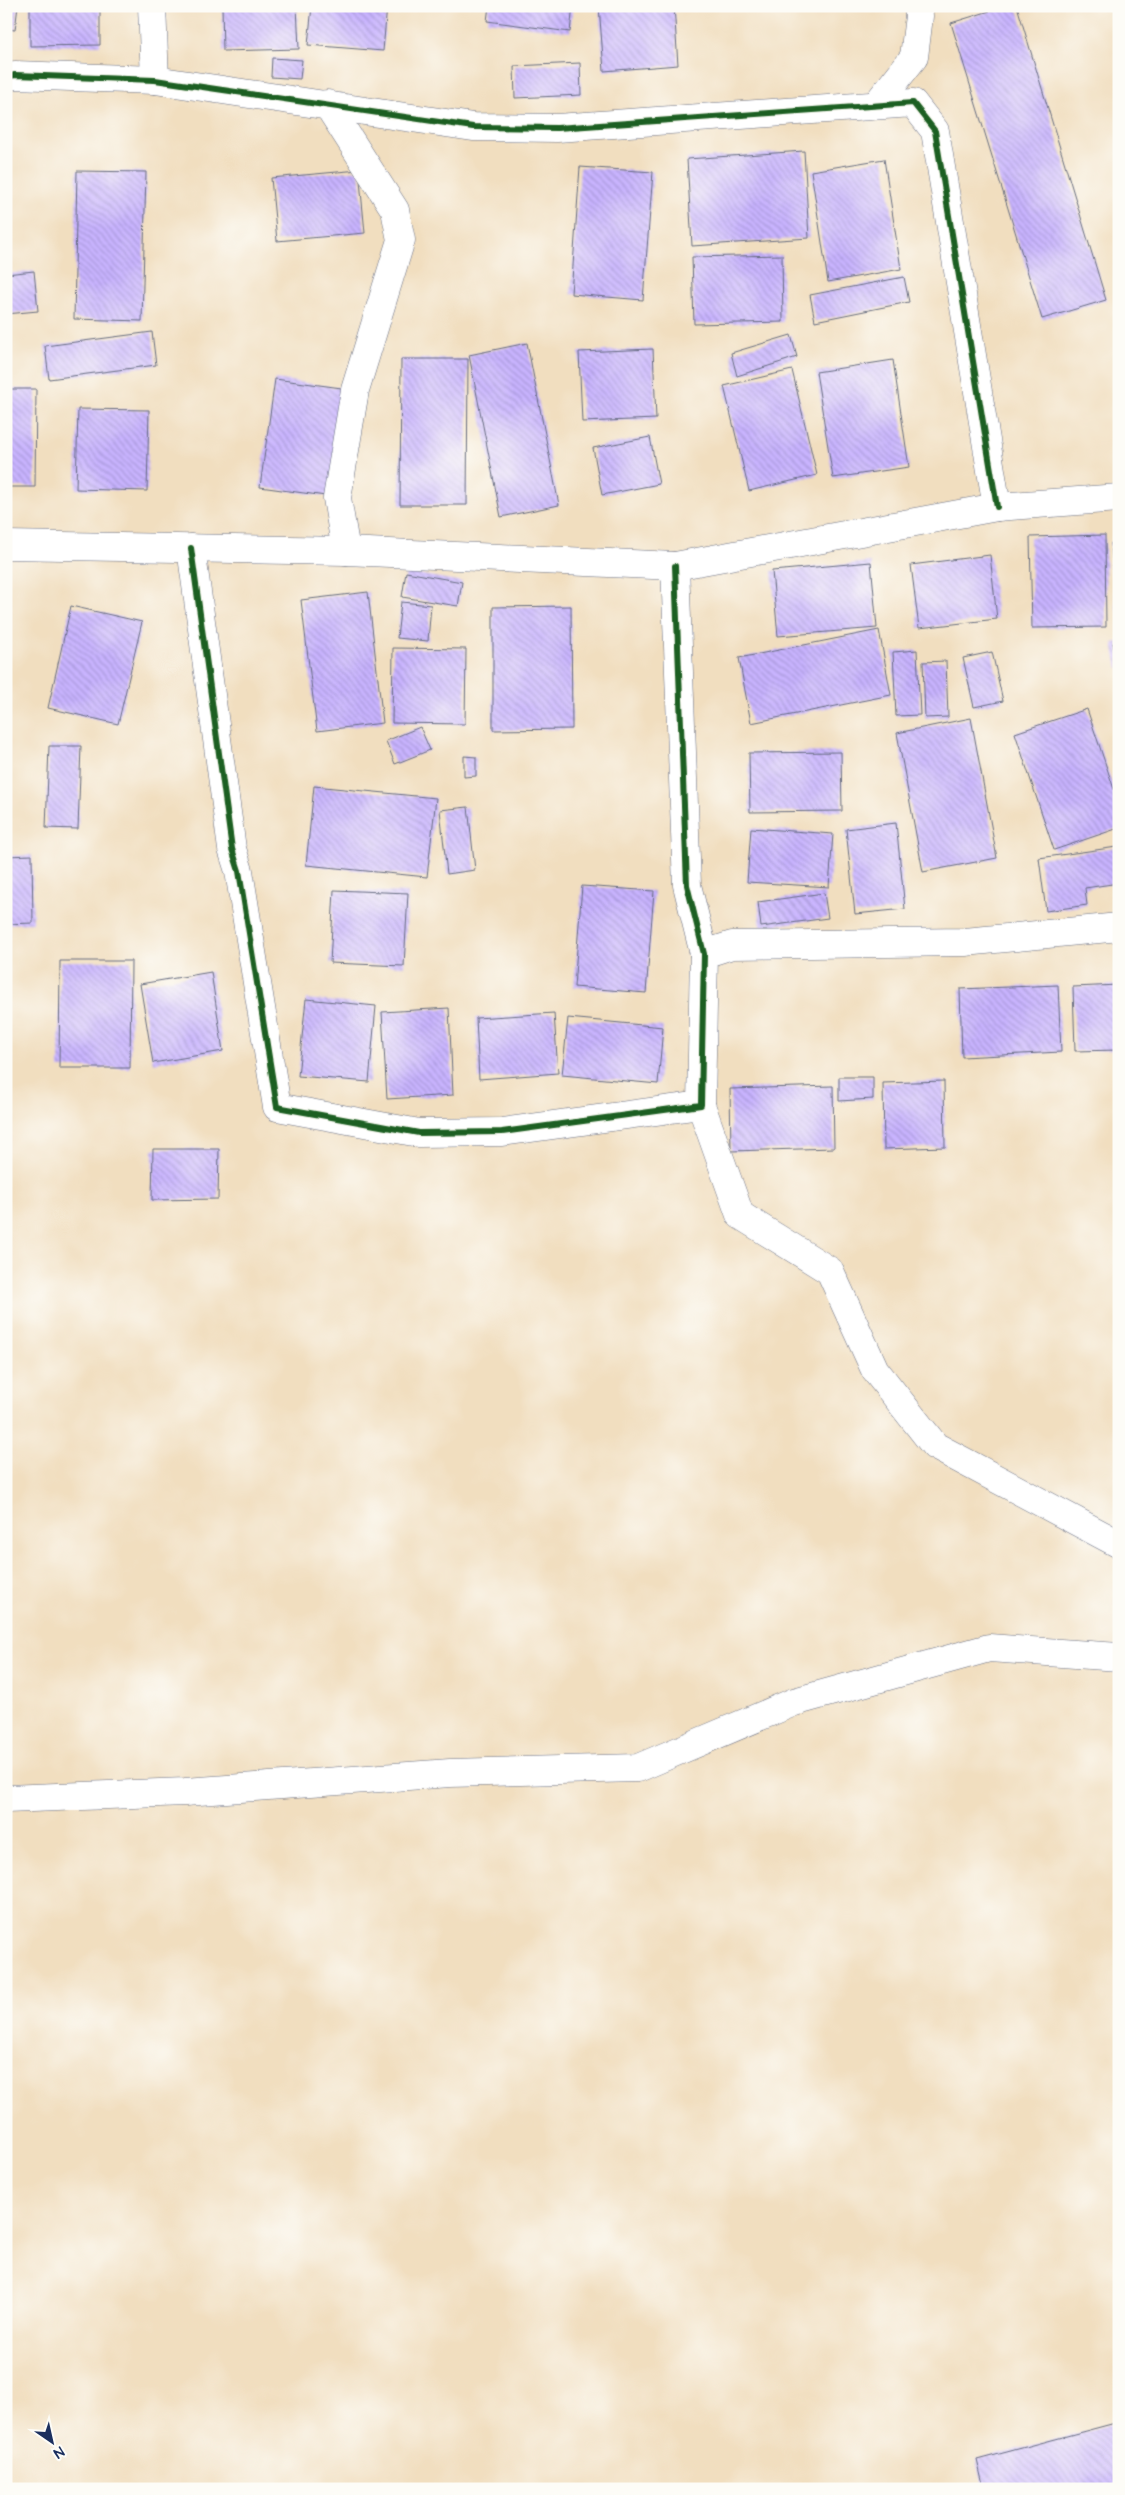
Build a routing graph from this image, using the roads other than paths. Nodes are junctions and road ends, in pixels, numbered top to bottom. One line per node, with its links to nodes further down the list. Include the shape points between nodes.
1 (152, 6): 4 (street)
2 (918, 6): 6 (street, via 914,56)
3 (6, 77): 4 (street)
4 (155, 80): 5 (street)
5 (327, 104): 6 (street, via 473,126 557,128); 11 (street, via 395,210 401,240 355,390 337,498)
6 (877, 104): 8 (street, via 913,103 935,131)
7 (1119, 498): 8 (street)
8 (997, 507): 12 (street)
9 (6, 545): 10 (street)
10 (191, 548): 11 (street); 15 (street, via 232,850 239,871 277,1107 419,1133 502,1132)
11 (346, 551): 12 (street)
12 (675, 566): 14 (street, via 687,885)
13 (1119, 927): 14 (street, via 966,942 732,945)
14 (704, 954): 15 (street)
15 (701, 1105): 16 (street, via 740,1216 830,1271 875,1370 935,1446)
16 (1119, 1544)
17 (1119, 1657): 18 (street, via 989,1648 794,1702 638,1768 450,1773 185,1792)
18 (6, 1799)

